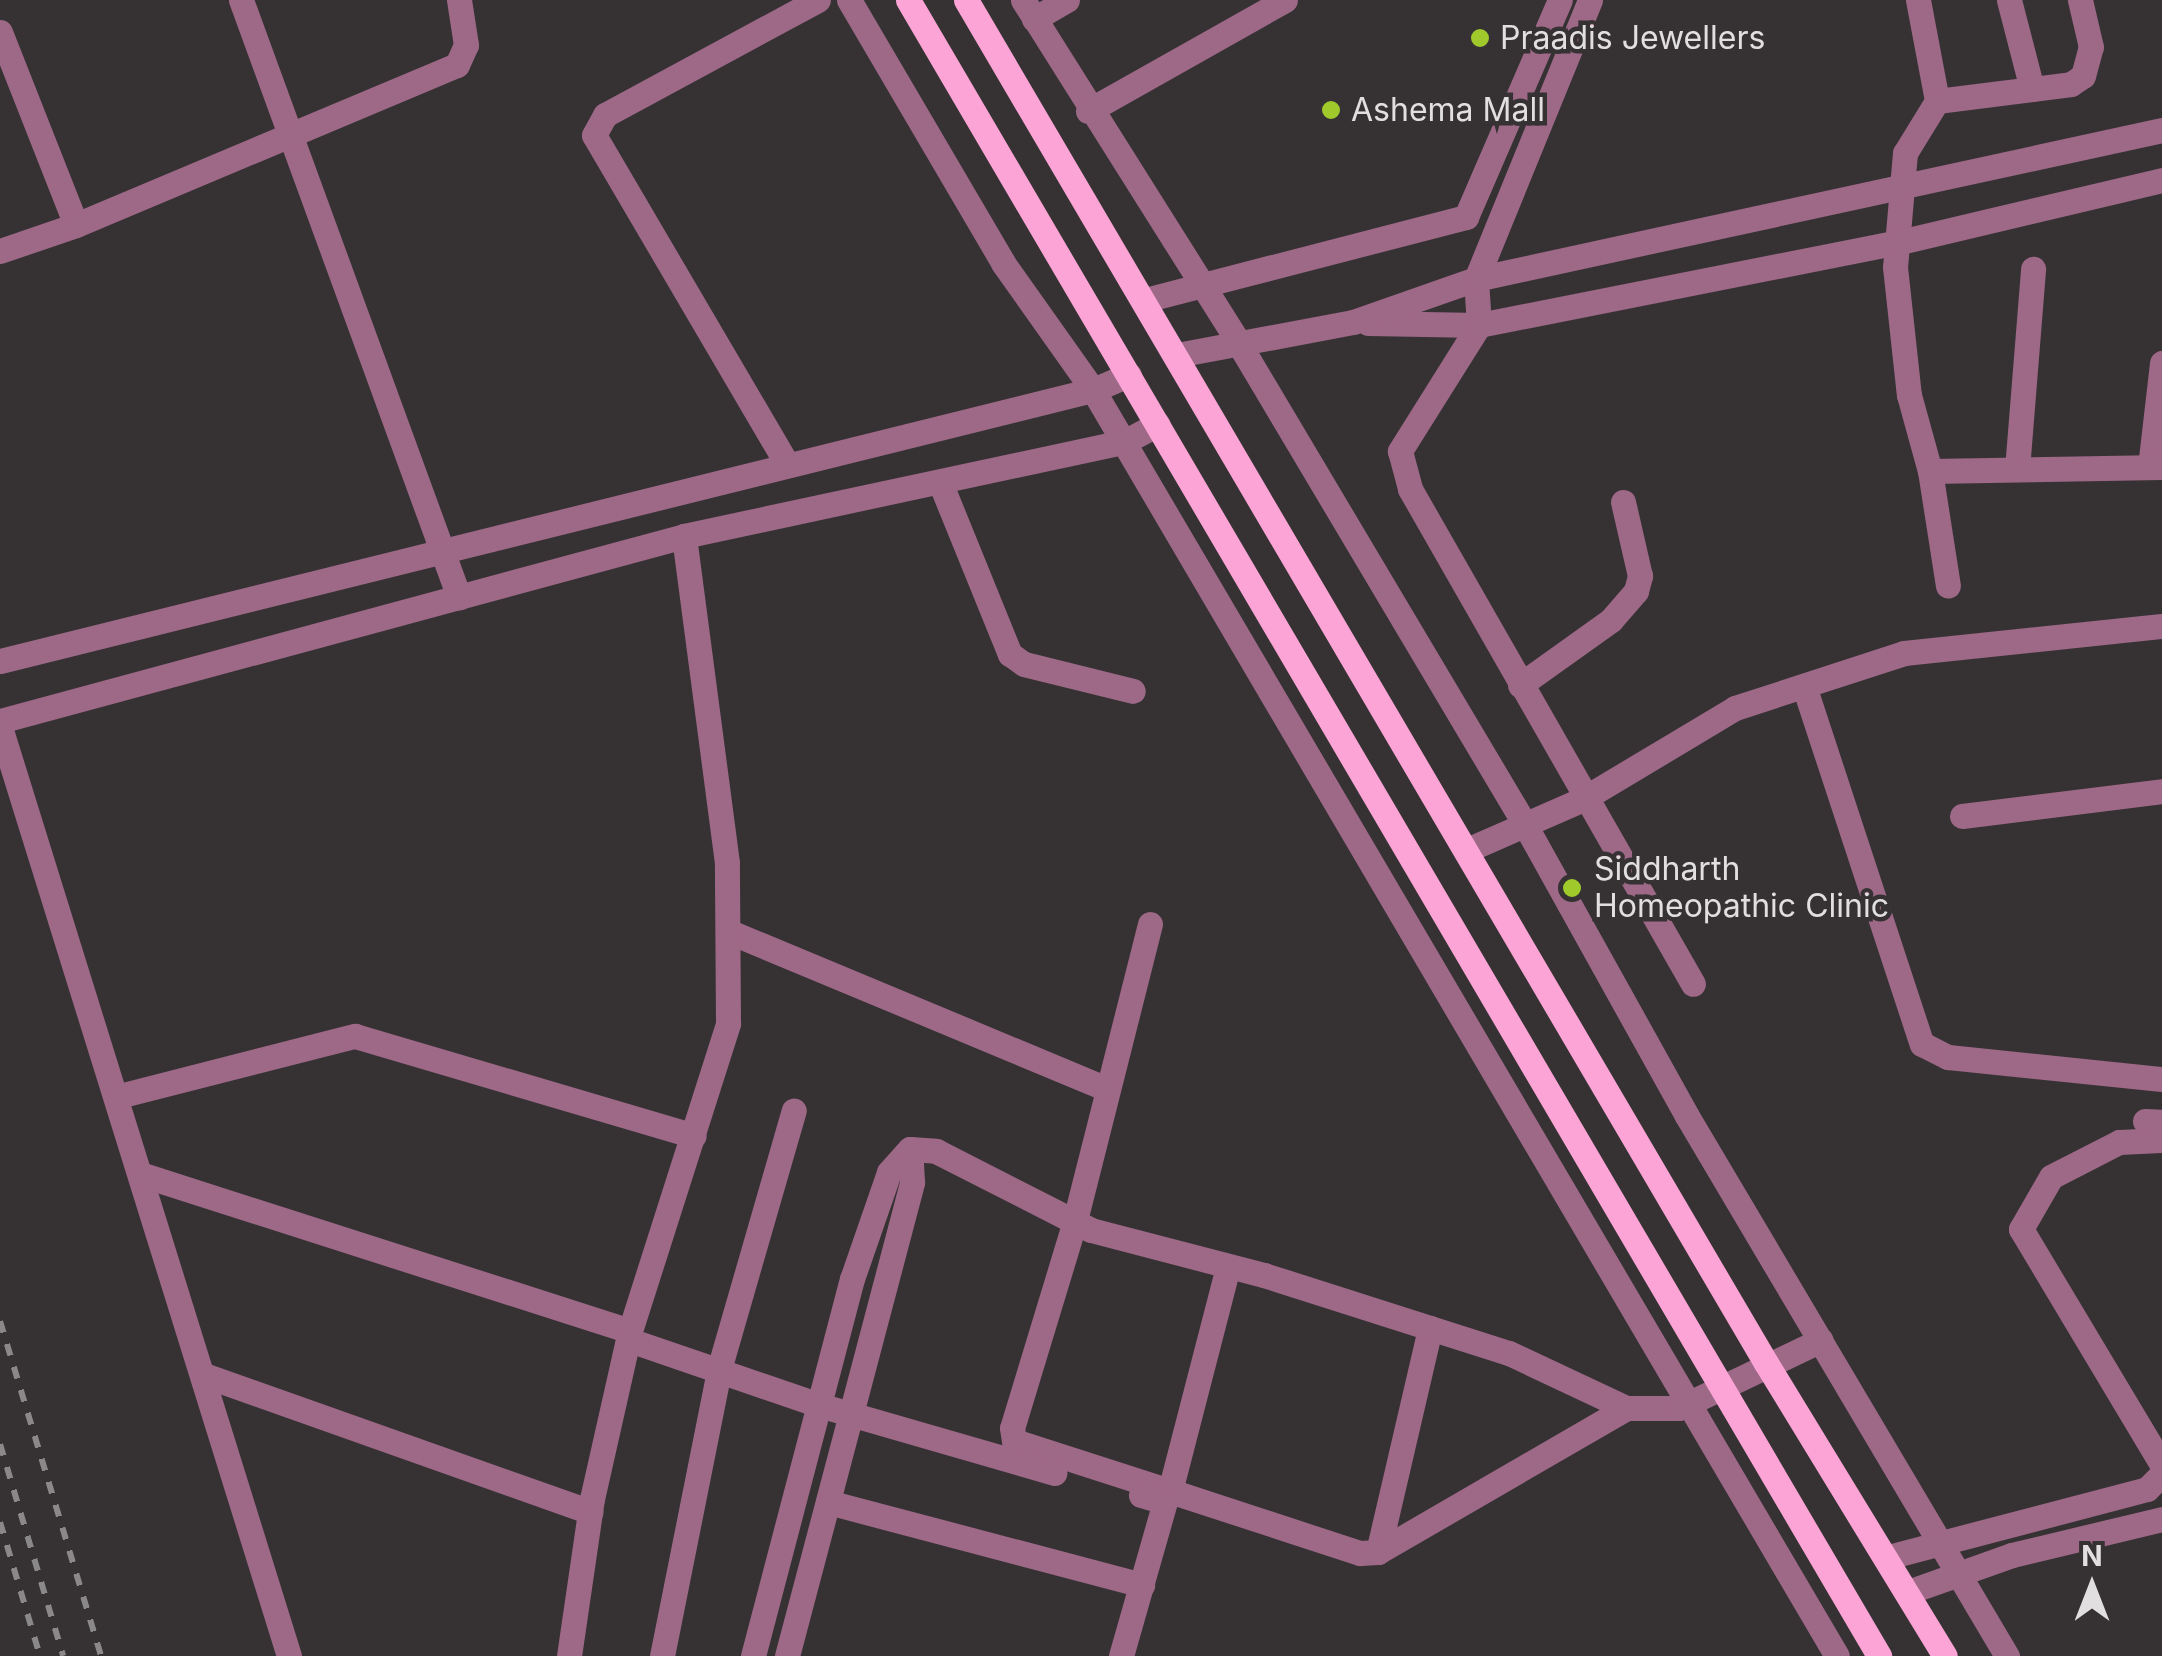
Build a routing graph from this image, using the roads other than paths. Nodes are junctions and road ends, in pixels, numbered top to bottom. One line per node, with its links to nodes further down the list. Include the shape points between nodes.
1 (241, 0): 20 (street)
2 (460, 0): 20 (street, via 466,45 457,65)
3 (818, 0): 39 (street, via 605,115 594,134)
4 (849, 0): 36 (street, via 1003,262)
5 (908, 0): 35 (main road)
6 (966, 0): 29 (main road)
7 (1067, 0): 14 (street)
8 (1284, 0): 18 (street)
9 (1560, 0): 28 (street, via 1466,217)
10 (1590, 0): 27 (street)
11 (1918, 0): 17 (street)
12 (2009, 0): 16 (street)
13 (2080, 0): 16 (street, via 2088,66 2071,84)
14 (1028, 10): 18 (street)
15 (0, 32): 23 (street)
16 (2032, 89): 17 (street)
17 (1937, 102): 22 (street, via 1905,153)
18 (1088, 111): 28 (street)
19 (2162, 130): 22 (street)
20 (291, 138): 23 (street); 46 (street)
21 (2162, 180): 24 (street)
22 (1904, 186): 24 (street); 27 (street)
23 (76, 225): 25 (street)
24 (1900, 242): 31 (street); 42 (street, via 1895,267 1909,395)
25 (0, 251)
26 (2033, 269): 41 (street)
27 (1476, 278): 30 (street); 31 (street)
28 (1198, 282): 29 (street); 32 (street)
29 (1145, 300): 33 (main road)
30 (1354, 322): 31 (street); 32 (street)
31 (1478, 325): 51 (street, via 1400,450 1410,489)
32 (1238, 342): 33 (street); 58 (street)
33 (1177, 355): 59 (main road)
34 (2162, 363): 40 (street)
35 (1129, 376): 36 (street); 37 (main road)
36 (1093, 390): 38 (street); 39 (street)
37 (1158, 424): 38 (street); 60 (main road)
38 (1124, 442): 43 (street); 61 (street)
39 (786, 464): 46 (street)
40 (2156, 467): 41 (street)
41 (2017, 470): 42 (street)
42 (1930, 471): 47 (street)
43 (940, 482): 45 (street); 53 (street, via 1010,654 1024,664)
44 (1622, 502): 51 (street, via 1640,576 1636,591 1611,620)
45 (684, 536): 48 (street); 63 (street, via 728,863)
46 (447, 552): 48 (street); 50 (street)
47 (1948, 586)
48 (459, 597): 54 (street)
49 (2162, 626): 52 (street, via 1904,653)
50 (0, 661)
51 (1520, 685): 56 (street)
52 (1804, 686): 56 (street, via 1735,708); 66 (street, via 1922,1044 1948,1057)
53 (1132, 691)
54 (0, 724): 68 (street)
55 (2162, 791): 57 (street)
56 (1583, 798): 58 (street); 64 (street)
57 (1962, 816)
58 (1524, 823): 59 (street); 80 (street, via 1686,1116)
59 (1467, 850): 81 (main road)
60 (1417, 870): 61 (street); 84 (main road)
61 (1386, 888): 85 (street)
62 (1150, 924): 67 (street)
63 (730, 932): 67 (street); 71 (street, via 728,1023)
64 (1693, 984)
65 (730, 1074): 79 (street)
66 (2162, 1079)
67 (1108, 1088): 74 (street)
68 (119, 1096): 71 (street, via 355,1036); 73 (street)
69 (794, 1110): 82 (street)
70 (2156, 1128): 89 (street, via 2051,1177 2020,1229)
71 (694, 1136): 79 (street)
72 (910, 1150): 74 (street, via 936,1151); 76 (street, via 889,1172); 77 (street, via 915,1171)
73 (143, 1174): 79 (street); 83 (street)
74 (1075, 1221): 75 (street); 91 (street, via 1012,1437 1018,1446)
75 (1228, 1266): 78 (street); 91 (street)
76 (852, 1279): 77 (street); 86 (street)
77 (882, 1286): 88 (street)
78 (1430, 1328): 87 (street, via 1509,1353); 96 (street)
79 (636, 1338): 82 (street); 93 (street); 106 (street)
80 (1821, 1340): 81 (street); 95 (street)
81 (1766, 1363): 84 (street); 97 (main road)
82 (720, 1366): 86 (street); 107 (street)
83 (204, 1375): 93 (street); 104 (street)
84 (1720, 1385): 85 (street); 111 (main road)
85 (1686, 1404): 87 (street); 110 (street, via 1757,1510)
86 (819, 1405): 88 (street); 100 (street)
87 (1626, 1408): 96 (street)
88 (849, 1414): 92 (street); 99 (street, via 1164,1502)
89 (2162, 1465)
90 (2162, 1474): 95 (street, via 2147,1489)
91 (1170, 1491): 96 (street, via 1360,1553)
92 (828, 1502): 99 (street); 102 (street)
93 (590, 1512): 105 (street)
94 (2162, 1519): 98 (street)
95 (1945, 1546): 97 (street); 98 (street)
96 (1378, 1552)
97 (1888, 1557): 101 (main road)
98 (1960, 1572): 101 (street); 113 (street)
99 (1142, 1585): 109 (street)
100 (771, 1586): 102 (street); 108 (street)
101 (1908, 1592): 112 (main road)
102 (804, 1598): 103 (street)
103 (791, 1655)
104 (289, 1656)
105 (569, 1656)
106 (584, 1656)
107 (662, 1656)
108 (753, 1656)
109 (1121, 1656)
110 (1838, 1656)
111 (1879, 1656)
112 (1945, 1656)
113 (2007, 1656)

